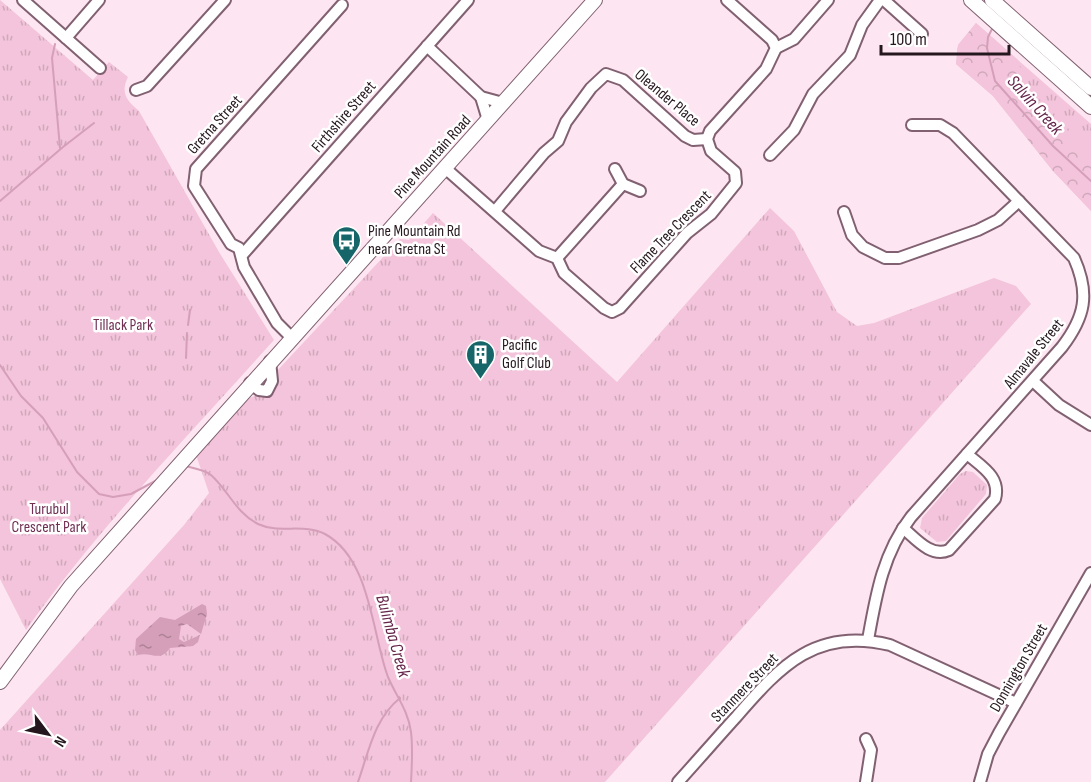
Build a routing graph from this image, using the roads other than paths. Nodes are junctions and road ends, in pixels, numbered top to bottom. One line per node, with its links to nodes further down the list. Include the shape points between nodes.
1 (23, 0): 13 (street)
2 (99, 0): 13 (street)
3 (225, 0): 18 (street, via 147,86)
4 (468, 0): 14 (street, Firthshire Street)
5 (595, 0): 20 (main road, Pine Mountain Road)
6 (727, 0): 15 (street)
7 (828, 0): 15 (street, via 794,39)
8 (882, 0): 12 (street); 25 (street, via 862,25 850,55 813,94 794,130)
9 (970, 0): 21 (main road)
10 (993, 1): 17 (main road)
11 (342, 5): 33 (street, Gretna Street, via 196,169 194,186 231,244)
12 (921, 34)
13 (66, 38): 16 (street)
14 (427, 46): 19 (street); 33 (street, Firthshire Street)
15 (777, 48): 24 (street, via 766,69)
16 (100, 68)
17 (1091, 88)
18 (136, 90)
19 (480, 97): 20 (street); 22 (street)
20 (503, 103): 22 (main road, Pine Mountain Road)
21 (1091, 107)
22 (488, 120): 26 (main road, Pine Mountain Road)
23 (912, 125): 30 (street, Almavale Street, via 940,125 953,133)
24 (707, 139): 31 (street, Oleander Place, via 685,136 623,80 606,74 566,122 558,141); 34 (street, Flame Tree Crescent, via 711,151 735,172 736,183 620,308 612,312 604,308 564,273)
25 (770, 155)
26 (445, 168): 31 (street, Flame Tree Crescent); 35 (main road, Pine Mountain Road)
27 (615, 169): 28 (street)
28 (623, 184): 29 (street); 34 (street)
29 (640, 191)
30 (1019, 201): 32 (street, via 998,220 978,230 899,258 885,258 863,247 852,235); 36 (street, Almavale Street, via 1074,258 1082,277 1084,297 1073,332)
31 (495, 211): 34 (street, Flame Tree Crescent, via 539,251)
32 (844, 212)
33 (243, 254): 35 (street, Gretna Street, via 242,260 277,323)
34 (557, 258)
35 (291, 337): 42 (main road, Pine Mountain Road, via 99,554)
36 (1033, 381): 37 (street, via 1059,405); 38 (street, Almavale Street)
37 (1091, 425)
38 (967, 454): 39 (street, Almavale Street); 39 (street, via 995,479 995,499 942,553 933,552)
39 (903, 528): 41 (street, Almavale Street, via 882,569)
40 (1090, 576): 43 (street, Donnington Street)
41 (868, 640): 43 (street, Stanmere Street, via 890,645); 45 (street, Stanmere Street, via 840,641 786,663)
42 (0, 682)
43 (1016, 704): 47 (street, Donnington Street, via 988,754)
44 (866, 739): 46 (street, via 871,750)
45 (678, 782)
46 (866, 782)
47 (980, 782)

